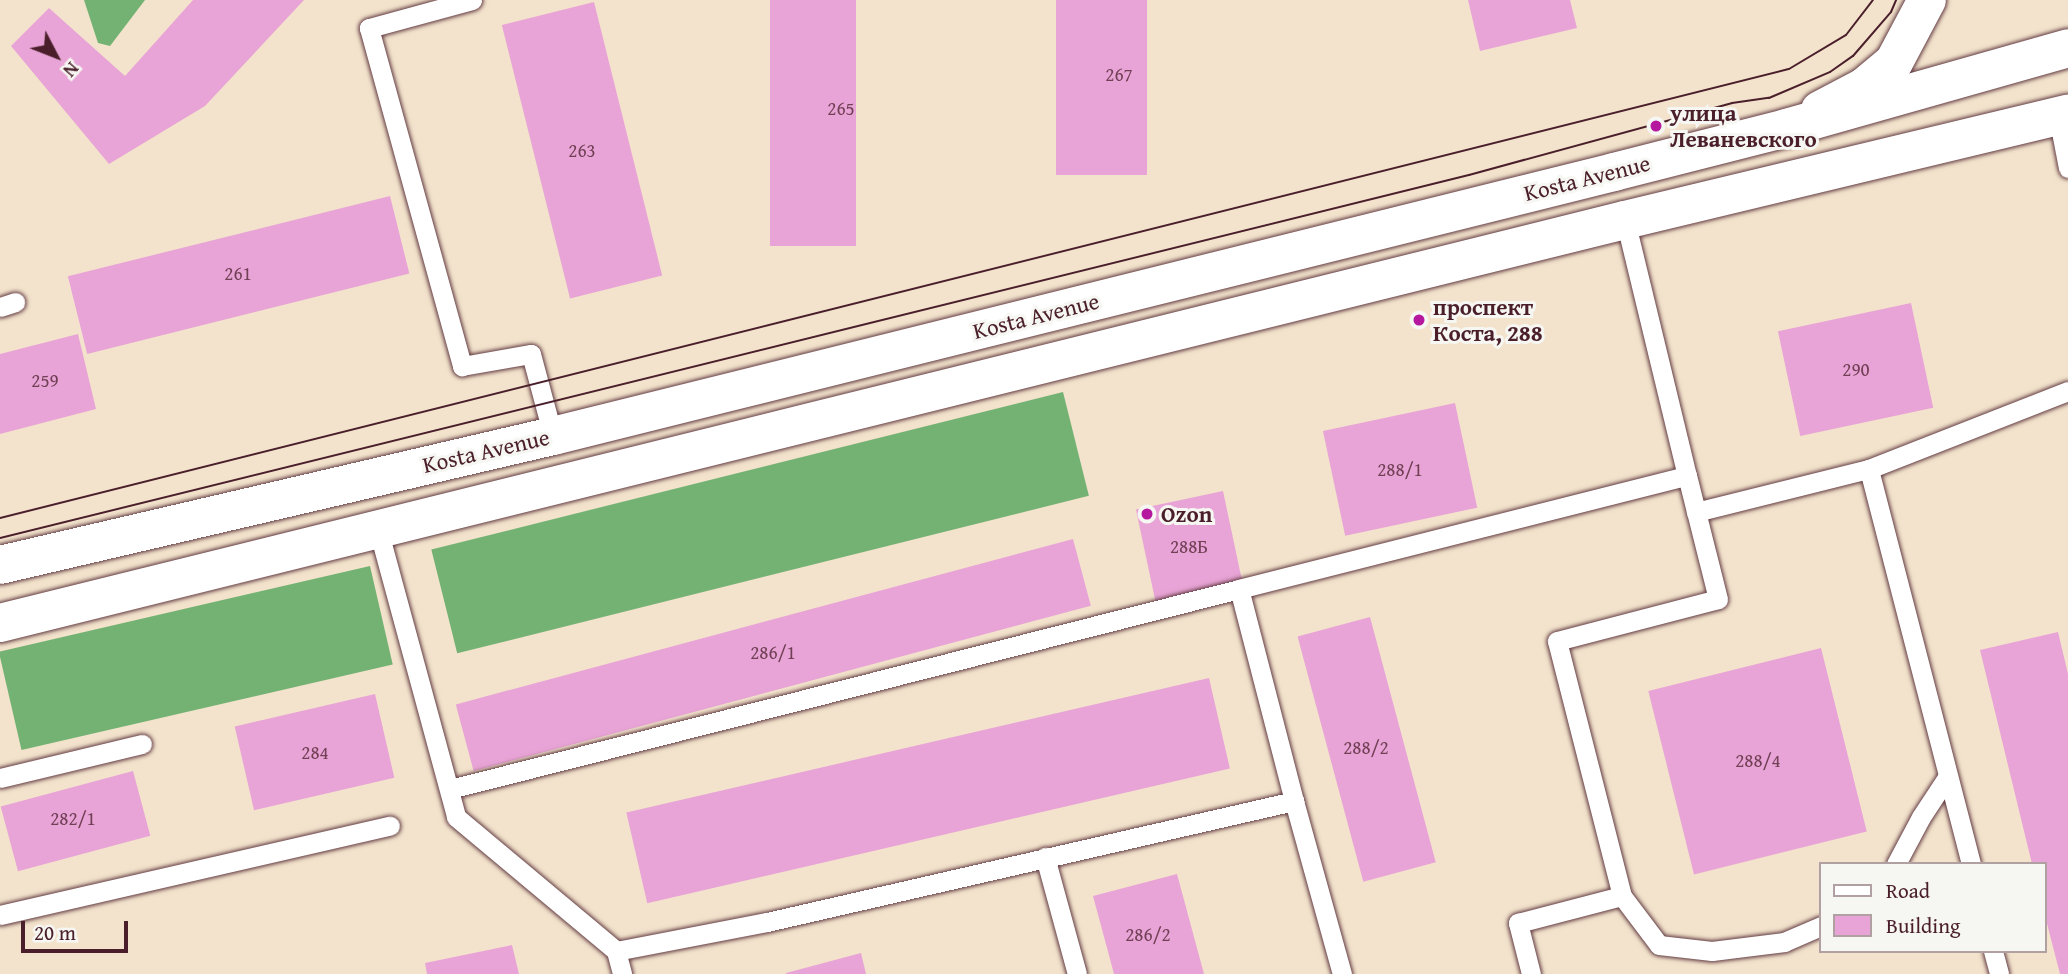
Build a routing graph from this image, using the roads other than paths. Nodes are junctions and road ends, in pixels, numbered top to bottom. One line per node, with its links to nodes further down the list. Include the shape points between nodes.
1 (472, 0): 9 (lane, via 369,28 462,366 531,354)
2 (1927, 0): 5 (main road, via 1894,62 1864,87)
3 (2068, 48): 5 (main road, Kosta Avenue)
4 (2063, 115): 6 (lane); 7 (main road, Kosta Avenue)
5 (1786, 128): 9 (main road, Kosta Avenue)
6 (2068, 168)
7 (1625, 220): 11 (lane); 13 (main road, Kosta Avenue)
8 (2068, 391): 10 (lane)
9 (553, 436): 14 (main road, Kosta Avenue)
10 (1869, 469): 12 (lane); 18 (lane)
11 (1687, 476): 12 (lane); 15 (lane)
12 (1696, 512): 26 (lane, via 1718,599 1556,641)
13 (378, 528): 16 (main road, Kosta Avenue); 20 (lane)
14 (0, 565)
15 (1240, 589): 20 (lane); 21 (lane)
16 (0, 623)
17 (142, 744): 19 (lane)
18 (1948, 776): 24 (lane); 25 (lane)
19 (0, 778)
20 (450, 789): 29 (lane, via 456,817)
21 (1294, 801): 23 (lane); 33 (lane)
22 (390, 825): 27 (lane)
23 (1045, 857): 29 (lane, via 767,922); 32 (lane)
24 (1897, 862)
25 (1970, 862)
26 (1622, 896): 28 (lane, via 1659,945 1712,951 1784,942); 34 (lane, via 1518,923)
27 (0, 915)
28 (1820, 926)
29 (616, 951): 31 (lane)
30 (1994, 953): 35 (lane)
31 (622, 974)
32 (1077, 974)
33 (1342, 974)
34 (1531, 974)
35 (1999, 974)

